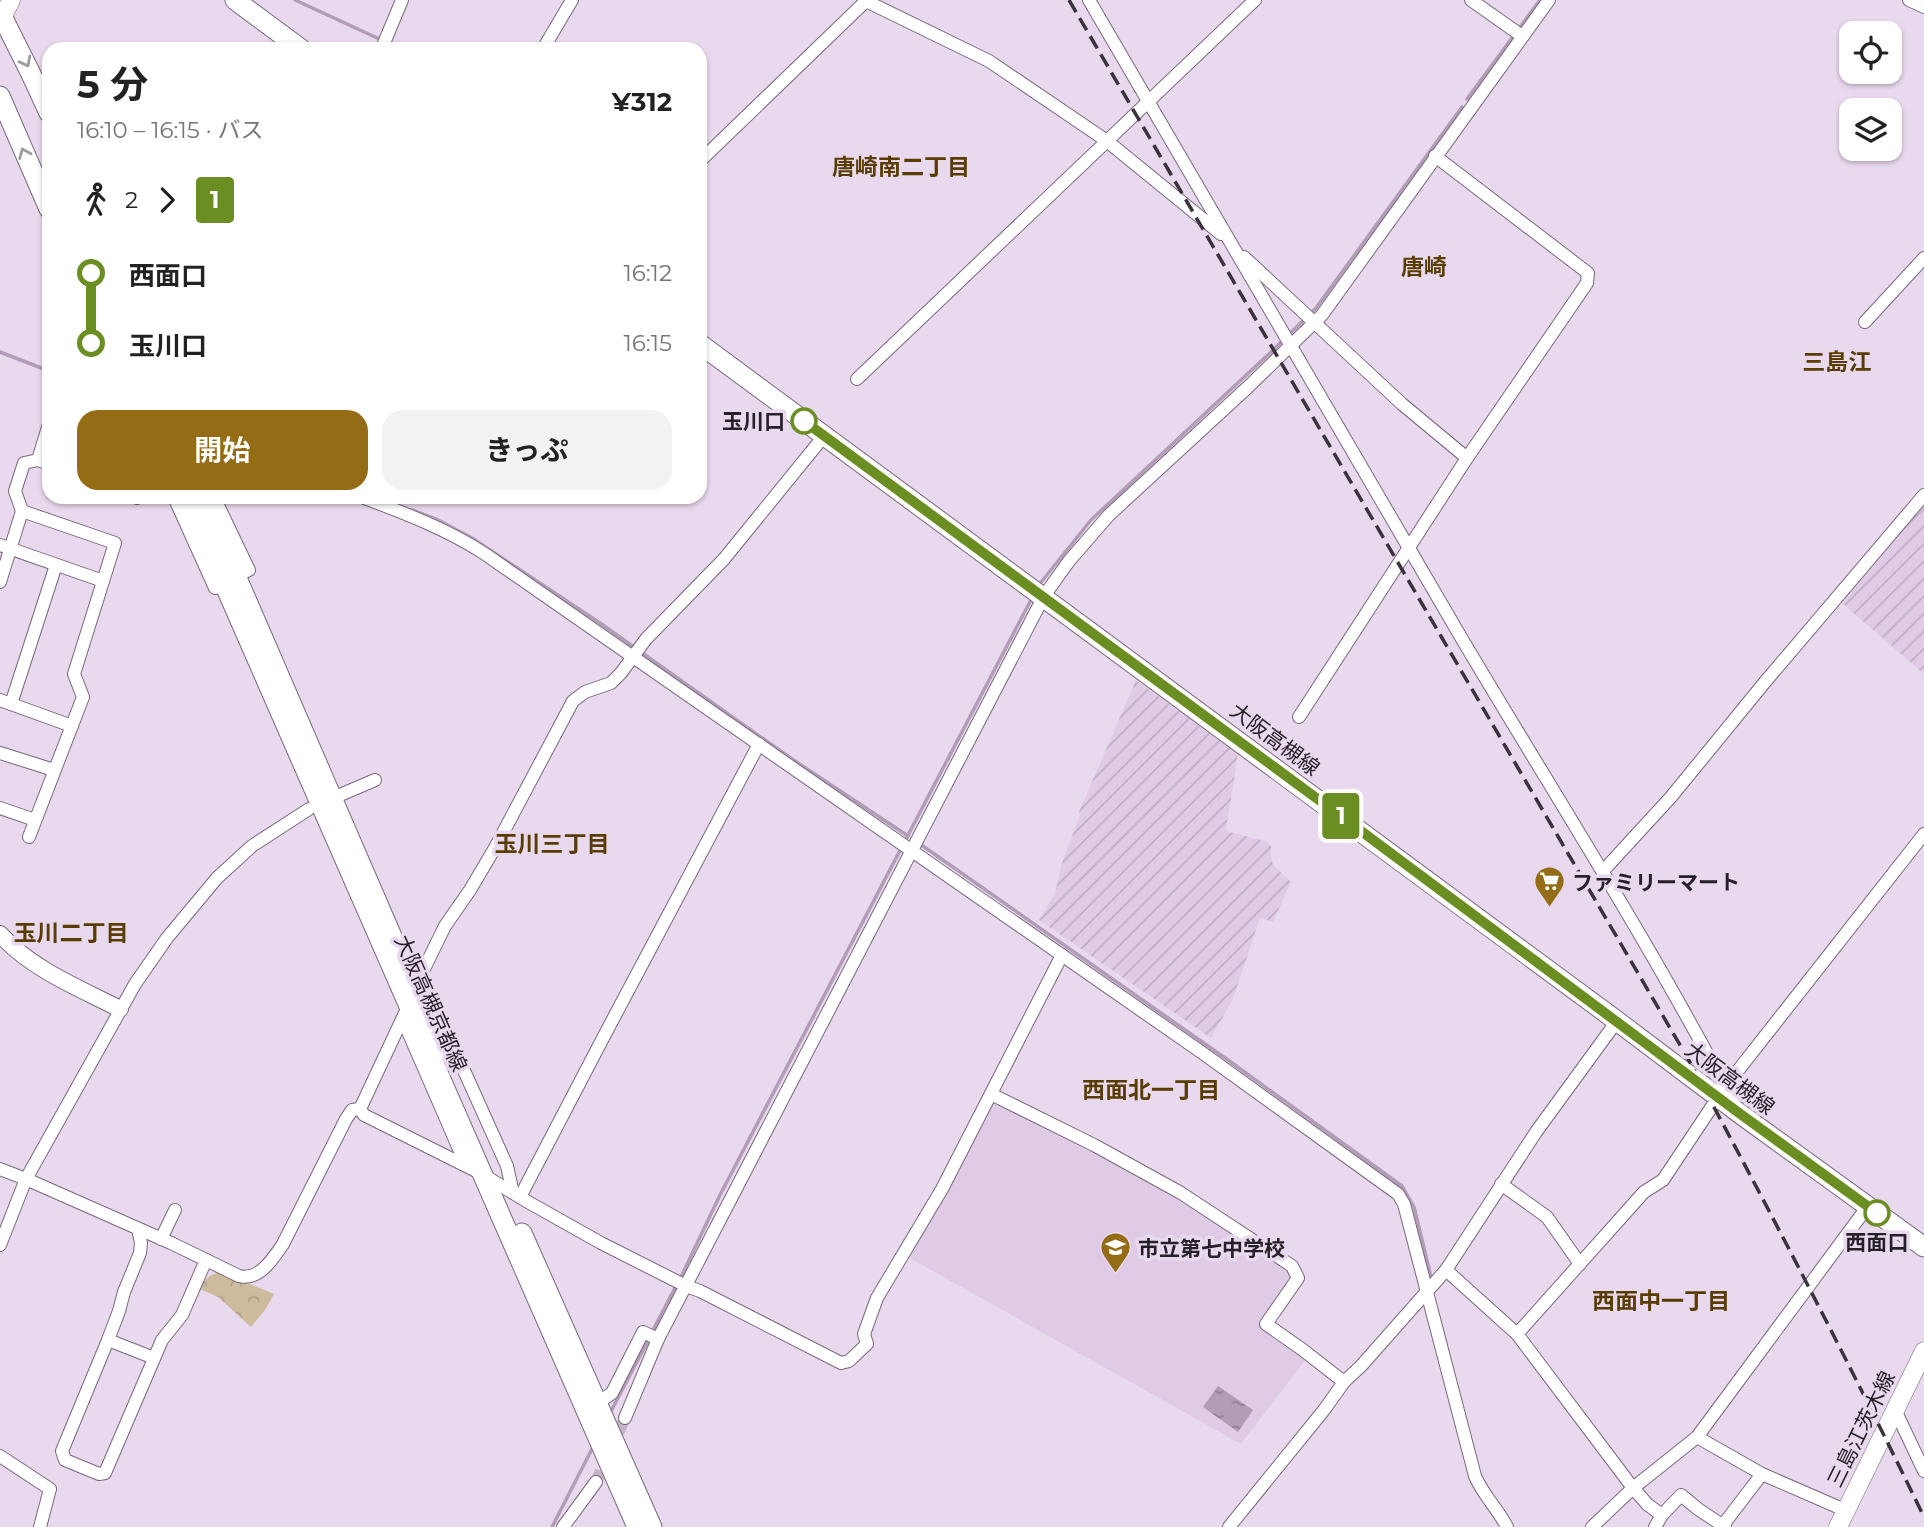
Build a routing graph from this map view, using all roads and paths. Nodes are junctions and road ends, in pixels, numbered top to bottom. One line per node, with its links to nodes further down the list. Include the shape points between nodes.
1 (236, 0): 13 (main road)
2 (402, 0): 14 (street)
3 (572, 0): 15 (street)
4 (1089, 0): 18 (street)
5 (1255, 0): 18 (street)
6 (1471, 0): 12 (street)
7 (1549, 0): 12 (street)
8 (1909, 0): 10 (street)
9 (864, 1): 19 (street, via 989,61); 20 (street)
10 (1924, 7)
11 (3, 13): 17 (main road, one-way to 17)
12 (1522, 36): 21 (street)
13 (293, 42)
14 (384, 42)
15 (547, 42)
16 (0, 96): 22 (main road, one-way to 16)
17 (42, 98)
18 (1149, 101): 19 (street); 23 (street)
19 (1107, 141): 23 (street); 29 (street)
20 (707, 154)
21 (1435, 156): 26 (street); 31 (street, via 1588,273 1587,283)
22 (42, 193)
23 (1232, 246): 26 (street); 27 (street)
24 (1924, 258): 25 (street)
25 (1865, 322)
26 (1313, 323): 27 (street); 31 (street)
27 (1290, 345): 41 (street); 47 (street, via 1109,514)
28 (707, 349): 30 (main road, 大阪高槻線)
29 (857, 379)
30 (824, 436): 47 (main road, 大阪高槻線); 48 (street, via 724,559)
31 (1467, 458): 41 (street)
32 (42, 462): 39 (street, via 24,463 15,491)
33 (1924, 495): 63 (street)
34 (177, 504): 46 (street, via 215,588)
35 (189, 504): 72 (main road, 大阪高槻京都線)
36 (205, 504): 75 (main road, 大阪高槻京都線)
37 (217, 504): 43 (street, via 249,570)
38 (379, 504): 48 (street, via 464,540)
39 (22, 511): 40 (street); 44 (street, via 115,543)
40 (5, 547): 42 (street); 45 (street)
41 (1409, 549): 50 (street); 63 (street)
42 (56, 565): 44 (street); 49 (street)
43 (243, 573)
44 (103, 581): 51 (street, via 75,674 83,697)
45 (0, 582)
46 (219, 586)
47 (1044, 596): 62 (street); 67 (main road, 大阪高槻線)
48 (634, 657): 52 (street); 75 (street, via 611,683 573,701 496,846 444,926 421,975 507,1166)
49 (6, 702): 51 (street)
50 (1299, 717)
51 (72, 726): 54 (street)
52 (759, 744): 62 (street); 75 (street, via 603,1038)
53 (0, 754): 54 (street)
54 (54, 771): 59 (street)
55 (375, 780): 56 (street)
56 (340, 795)
57 (0, 808): 59 (street)
58 (309, 809): 66 (street, via 252,846 218,878 167,938)
59 (35, 820): 61 (street)
60 (1924, 834): 68 (street)
61 (29, 837)
62 (912, 850): 65 (street); 85 (street)
63 (1603, 872): 68 (street)
64 (0, 934): 66 (street, via 28,959)
65 (1062, 955): 69 (street); 86 (street, via 1398,1194)
66 (120, 1009): 73 (street)
67 (1617, 1021): 68 (main road, 大阪高槻線); 74 (street)
68 (1721, 1092): 76 (main road, 大阪高槻線, via 1739,1113); 83 (street, via 1663,1180 1644,1192)
69 (991, 1094): 85 (street, via 942,1189 877,1298 864,1334 867,1344 849,1361 841,1363); 92 (street, via 1181,1193 1292,1266 1298,1278 1266,1324)
70 (360, 1109): 72 (street, via 363,1115); 72 (street, via 404,1016); 82 (street, via 352,1110 346,1119 283,1244 256,1276 243,1277)
71 (0, 1169): 73 (street)
72 (473, 1169): 75 (street); 107 (main road, 大阪高槻京都線)
73 (26, 1179): 78 (street); 80 (street)
74 (1501, 1184): 83 (street, via 1547,1217); 84 (street)
75 (511, 1191): 85 (street); 93 (main road, 大阪高槻京都線)
76 (1868, 1206): 81 (main road, 大阪高槻線); 96 (street)
77 (175, 1210): 79 (street)
78 (138, 1229): 79 (street); 89 (street, via 140,1253)
79 (161, 1240): 82 (street)
80 (0, 1245)
81 (1924, 1247)
82 (206, 1260): 91 (street, via 182,1315)
83 (1580, 1264): 87 (street)
84 (1446, 1270): 86 (street); 87 (street)
85 (686, 1286): 88 (street)
86 (1426, 1293): 92 (street); 110 (street, via 1475,1476)
87 (1517, 1334): 101 (street)
88 (658, 1339): 93 (street, via 643,1332 612,1393); 95 (street)
89 (108, 1340): 91 (street); 91 (street, via 62,1451 65,1460 99,1474 105,1473)
90 (1924, 1351): 94 (main road, 三島江茨木線)
91 (154, 1358)
92 (1344, 1382): 109 (street)
93 (598, 1403): 108 (main road, 大阪高槻京都線)
94 (1896, 1412): 98 (street); 102 (main road, 三島江茨木線)
95 (625, 1418)
96 (1698, 1437): 99 (street); 101 (street)
97 (0, 1456): 105 (street, via 50,1489)
98 (1924, 1471)
99 (1762, 1474): 102 (street); 104 (street)
100 (596, 1482): 106 (street)
101 (1633, 1488): 103 (street); 111 (street)
102 (1847, 1511): 113 (main road, 三島江茨木線)
103 (1662, 1515): 104 (street, via 1681,1495); 112 (street)
104 (1724, 1526)
105 (40, 1527)
106 (563, 1527)
107 (637, 1527)
108 (652, 1527)
109 (1229, 1527)
110 (1507, 1527)
111 (1592, 1527)
112 (1655, 1527)
113 (1838, 1527)

